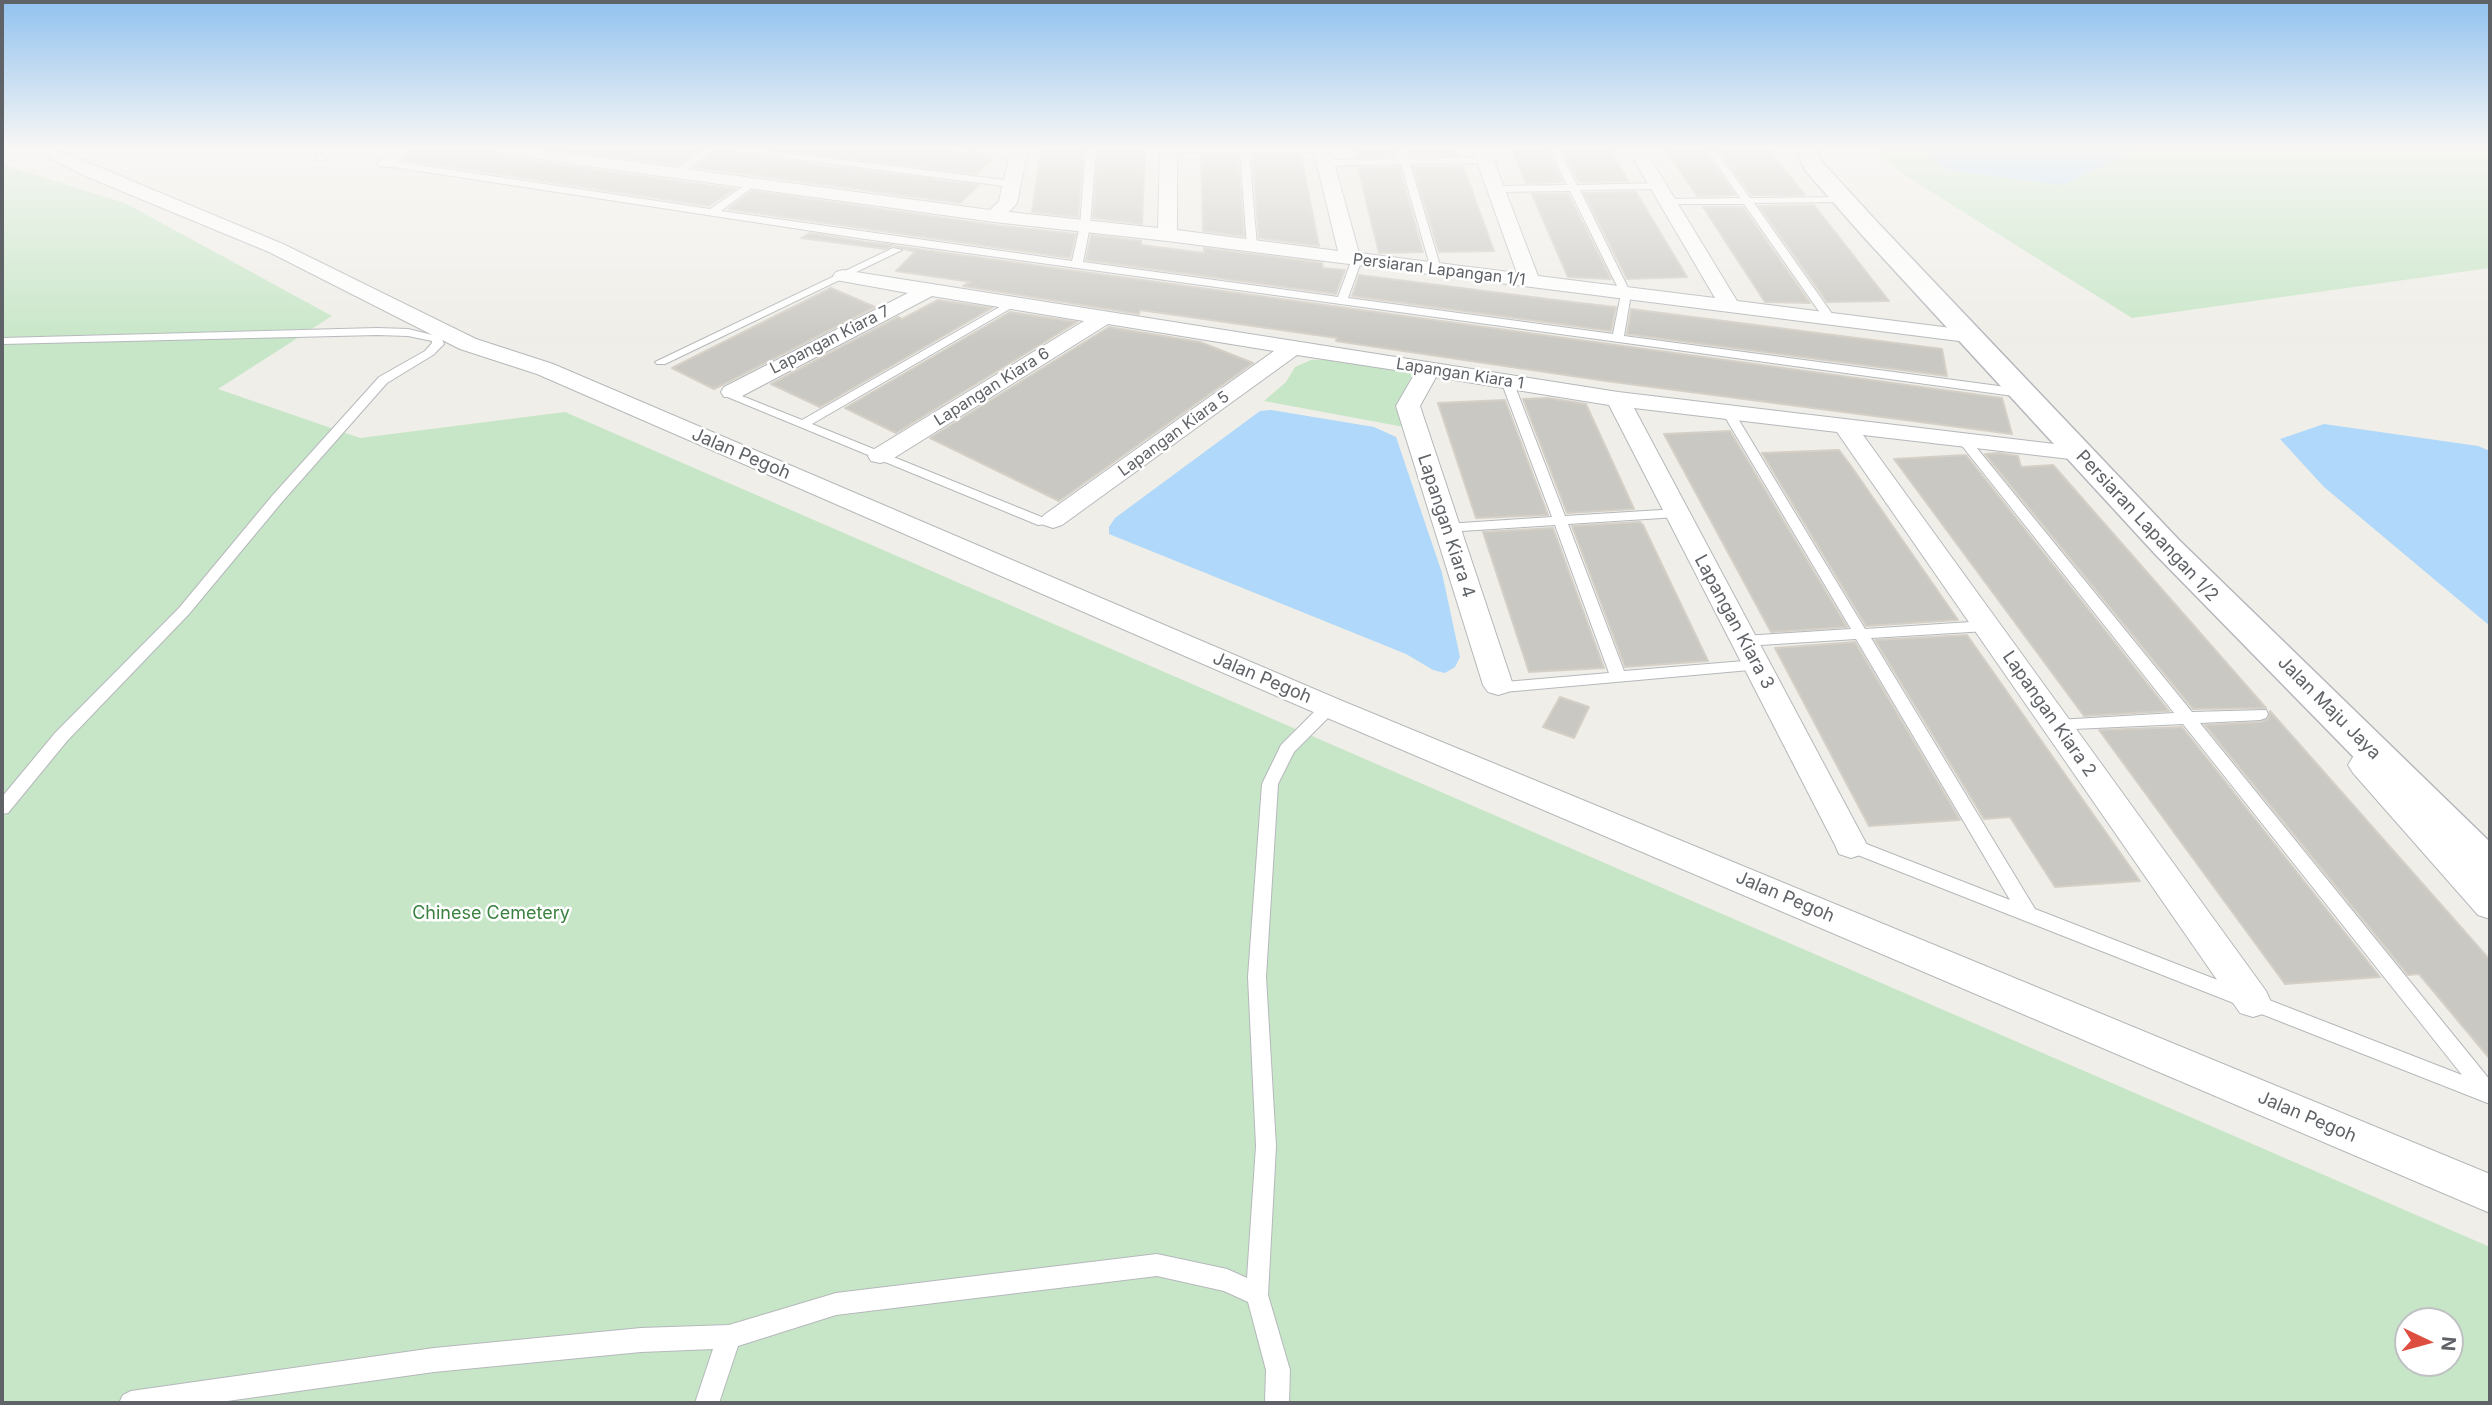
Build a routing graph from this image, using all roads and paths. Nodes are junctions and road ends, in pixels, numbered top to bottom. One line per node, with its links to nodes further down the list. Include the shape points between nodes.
1 (192, 214): 58 (street, Jalan Pegoh, via 276,248 468,344 545,369)
2 (724, 214): 21 (lane)
3 (977, 214): 15 (street, Persiaran Lapangan 1/1)
4 (997, 214): 15 (street)
5 (1086, 214): 16 (lane)
6 (1167, 214): 17 (street)
7 (1249, 214): 18 (lane)
8 (1341, 214): 20 (street)
9 (1420, 214): 22 (lane)
10 (1505, 214): 24 (street)
11 (1587, 214): 26 (lane)
12 (1675, 214): 29 (street)
13 (1754, 214): 31 (lane)
14 (1856, 214): 32 (street, Persiaran Lapangan 1/2)
15 (994, 216): 16 (street, Persiaran Lapangan 1/1)
16 (1085, 226): 17 (street, Persiaran Lapangan 1/1); 21 (lane)
17 (1167, 235): 18 (street, Persiaran Lapangan 1/1)
18 (1252, 246): 20 (street, Persiaran Lapangan 1/1)
19 (897, 250): 23 (lane)
20 (1353, 259): 22 (street, Persiaran Lapangan 1/1); 27 (lane)
21 (1077, 264): 27 (lane)
22 (1436, 269): 24 (street, Persiaran Lapangan 1/1)
23 (843, 276): 25 (street, Lapangan Kiara 1); 36 (lane)
24 (1530, 282): 26 (street, Persiaran Lapangan 1/1)
25 (929, 290): 28 (street, Lapangan Kiara 1); 39 (street, Lapangan Kiara 7)
26 (1626, 294): 29 (street, Persiaran Lapangan 1/1); 33 (lane)
27 (1342, 301): 33 (lane)
28 (1014, 303): 30 (street, Lapangan Kiara 1); 43 (lane)
29 (1730, 306): 31 (street, Persiaran Lapangan 1/1)
30 (1105, 317): 35 (street, Lapangan Kiara 1); 47 (street, Lapangan Kiara 6)
31 (1829, 318): 32 (street, Persiaran Lapangan 1/1)
32 (1967, 336): 40 (street, Persiaran Lapangan 1/2)
33 (1618, 338): 40 (lane)
34 (2, 341): 62 (lane, via 379,332 427,335 438,344 383,380 184,611 61,737)
35 (1294, 347): 37 (street, Lapangan Kiara 1); 49 (street, Lapangan Kiara 5)
36 (661, 362)
37 (1429, 369): 38 (street, Lapangan Kiara 1); 51 (street, Lapangan Kiara 4, via 1408,406)
38 (1507, 381): 41 (street, Lapangan Kiara 1); 50 (lane)
39 (732, 392): 43 (lane, via 732,396)
40 (2021, 393): 46 (street, Persiaran Lapangan 1/2)
41 (1618, 399): 42 (street, Lapangan Kiara 1); 48 (street, Lapangan Kiara 3)
42 (1728, 412): 44 (street, Lapangan Kiara 1); 54 (lane)
43 (802, 425): 47 (lane)
44 (1844, 425): 45 (street, Lapangan Kiara 1); 53 (street, Lapangan Kiara 2)
45 (1963, 439): 46 (street, Lapangan Kiara 1); 60 (lane)
46 (2079, 453): 52 (street, Persiaran Lapangan 1/2)
47 (880, 456): 49 (lane, via 1043,522)
48 (1677, 513): 50 (lane); 55 (street, Lapangan Kiara 3)
49 (1053, 520)
50 (1559, 521): 51 (lane); 56 (lane)
51 (1446, 528): 57 (street, Lapangan Kiara 4)
52 (2167, 547): 64 (street, Jalan Maju Jaya); 65 (street, Persiaran Lapangan 1/2)
53 (1986, 626): 54 (lane); 61 (street, Lapangan Kiara 2)
54 (1859, 634): 55 (lane); 66 (lane)
55 (1750, 653): 56 (lane); 63 (street, Lapangan Kiara 3)
56 (1618, 676): 57 (lane)
57 (1498, 685)
58 (1329, 708): 69 (street, Jalan Pegoh); 70 (lane, via 1287,749 1270,784 1257,977 1266,1146)
59 (2260, 714): 60 (lane)
60 (2185, 717): 61 (lane); 68 (lane)
61 (2057, 726): 67 (street, Lapangan Kiara 2)
62 (2, 808)
63 (1851, 845): 66 (lane)
64 (2490, 869)
65 (2490, 905)
66 (2029, 915): 67 (lane)
67 (2253, 1002): 68 (lane)
68 (2490, 1095)
69 (2490, 1194)
70 (1257, 1295): 71 (lane, via 1227,1280 1157,1265 836,1304); 74 (lane, via 1278,1370)
71 (729, 1338): 72 (lane, via 641,1340 434,1360); 73 (lane)
72 (131, 1403)
73 (707, 1403)
74 (1277, 1403)

